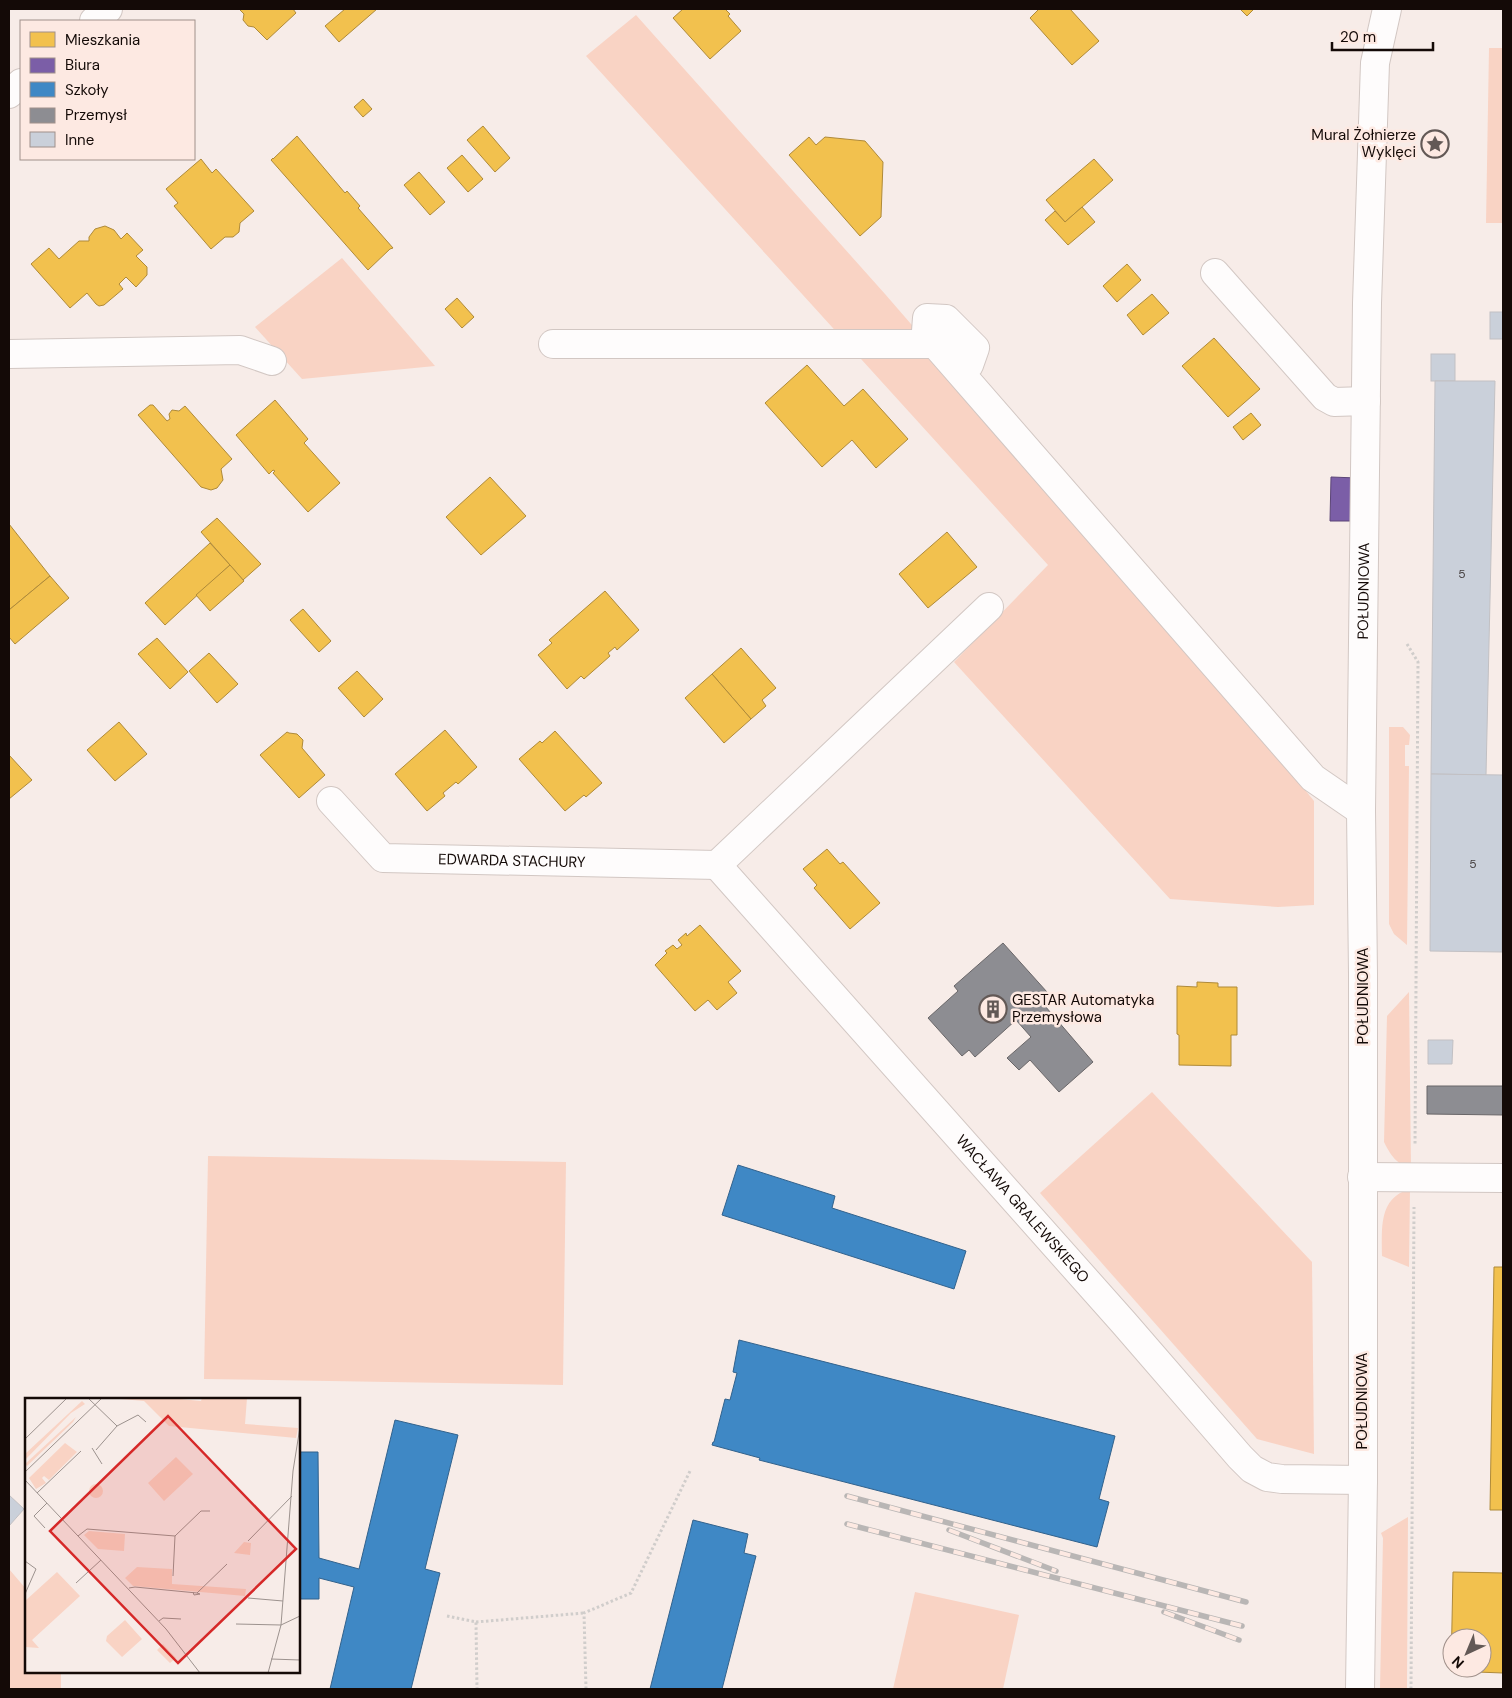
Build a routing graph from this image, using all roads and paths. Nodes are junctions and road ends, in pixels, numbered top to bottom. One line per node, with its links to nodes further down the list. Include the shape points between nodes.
1 (108, 9): 3 (street)
2 (1387, 9): 10 (street, POŁUDNIOWA, via 1375,63)
3 (95, 20)
4 (20, 84): 5 (street)
5 (9, 94)
6 (1215, 273): 10 (street, via 1325,397 1334,402)
7 (553, 344): 14 (street, via 935,344 1314,778)
8 (9, 354): 9 (street, via 240,350)
9 (272, 361)
10 (1366, 401): 14 (street, POŁUDNIOWA)
11 (989, 607): 15 (street)
12 (1407, 644): 17 (path, via 1418,662)
13 (330, 801): 15 (street, EDWARDA STACHURY, via 383,858)
14 (1361, 811): 16 (street, POŁUDNIOWA)
15 (717, 865): 20 (street, WACŁAWA GRALEWSKIEGO, via 1252,1469 1267,1477 1282,1479)
16 (1362, 1177): 17 (street); 20 (street, POŁUDNIOWA)
17 (1414, 1178): 18 (street); 27 (path)
18 (1503, 1178)
19 (691, 1469): 21 (path, via 631,1593)
20 (1363, 1480): 26 (street, POŁUDNIOWA)
21 (584, 1613): 23 (path); 25 (path)
22 (447, 1616): 23 (path)
23 (476, 1622): 24 (path)
24 (477, 1689)
25 (586, 1689)
26 (1360, 1689)
27 (1411, 1689)

